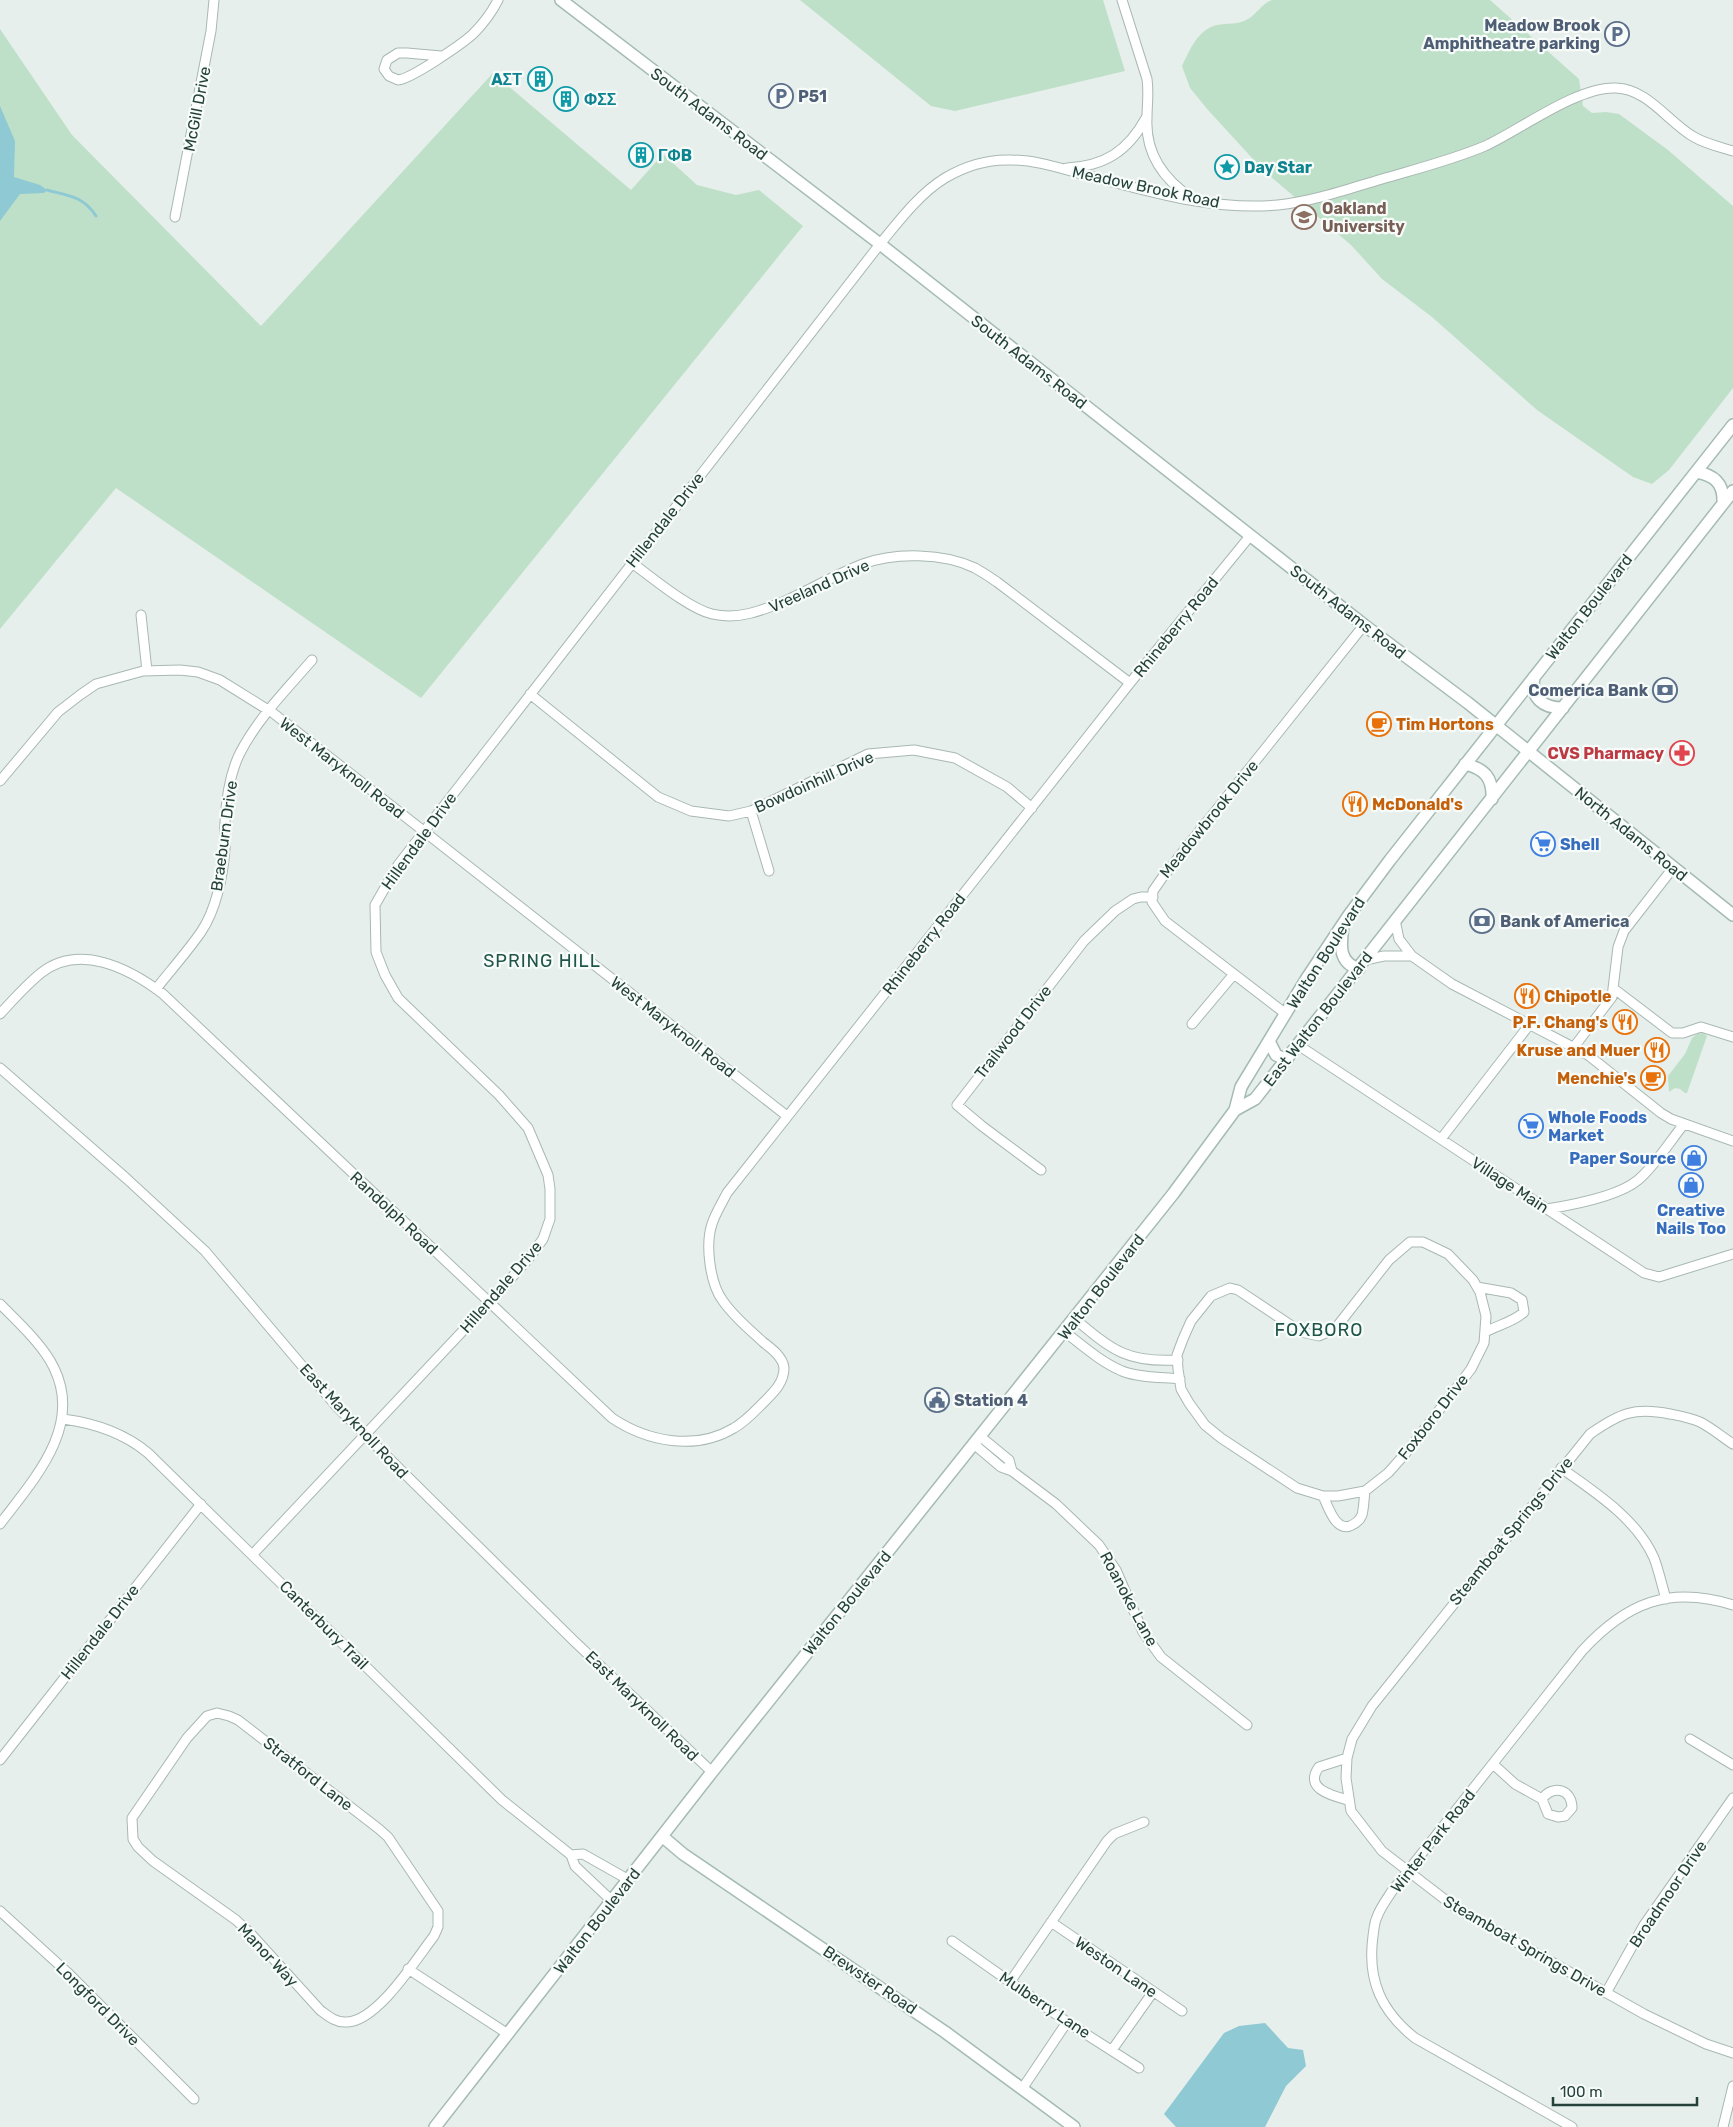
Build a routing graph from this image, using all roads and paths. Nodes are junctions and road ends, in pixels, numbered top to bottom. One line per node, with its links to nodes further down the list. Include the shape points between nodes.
1 (214, 0): 10 (street, McGill Drive, via 211,31)
2 (498, 0): 5 (street, via 472,35)
3 (561, 0): 11 (main road, South Adams Road)
4 (1122, 0): 6 (street, via 1147,79)
5 (441, 56): 5 (street, via 402,80 393,79 384,69 387,60 398,53)
6 (1147, 118): 8 (street, via 1134,138 1114,155 1093,164); 9 (street, via 1149,144 1158,166 1173,184)
7 (1733, 152): 9 (street, Meadow Brook Road, via 1693,137 1639,94 1610,88 1596,90 1563,105 1474,150 1322,197 1263,206)
8 (1056, 168): 9 (street, Meadow Brook Road); 11 (street, Meadow Brook Road, via 1025,161 999,160 959,172 925,194)
9 (1200, 202)
10 (175, 217)
11 (880, 244): 16 (main road, South Adams Road); 17 (street, Hillendale Drive)
12 (1733, 425): 13 (main road, Walton Boulevard)
13 (1696, 472): 15 (main road, via 1718,481); 22 (main road, Walton Boulevard)
14 (1733, 491): 15 (main road)
15 (1723, 504): 25 (main road)
16 (1250, 536): 19 (main road, South Adams Road); 23 (street, Rhineberry Road)
17 (632, 563): 23 (street, Vreeland Drive, via 684,600 710,614 730,616 758,613 864,563 898,557 944,558 974,567 997,582); 24 (street, Hillendale Drive)
18 (141, 615): 21 (street)
19 (1364, 625): 27 (main road, South Adams Road); 37 (street, Meadowbrook Drive, via 1162,878 1153,891)
20 (312, 660): 26 (street, Braeburn Drive)
21 (148, 671): 26 (street, West Maryknoll Road, via 198,672 220,680); 30 (street, West Maryknoll Road, via 96,684 80,695 58,712)
22 (1534, 677): 25 (main road, via 1533,690 1538,700 1546,706); 27 (main road, Walton Boulevard)
23 (1130, 683): 32 (street, Rhineberry Road)
24 (530, 694): 33 (street, Bowdoinhill Drive, via 658,797 707,814 729,816); 34 (street, Hillendale Drive)
25 (1563, 708): 28 (main road)
26 (268, 710): 34 (street, West Maryknoll Road); 45 (street, Braeburn Drive, via 240,753 234,771 225,823 221,876 209,918)
27 (1496, 725): 28 (main road, South Adams Road); 29 (main road, Walton Boulevard)
28 (1529, 752): 31 (main road); 35 (main road, North Adams Road)
29 (1465, 764): 31 (main road, via 1479,768 1487,775 1492,786); 40 (main road, Walton Boulevard)
30 (0, 781)
31 (1492, 799): 39 (main road)
32 (1032, 808): 33 (street, Bowdoinhill Drive, via 1007,788 955,758 914,750 868,754); 57 (street, Rhineberry Road)
33 (751, 811): 36 (street)
34 (424, 832): 57 (street, West Maryknoll Road); 65 (street, Hillendale Drive, via 398,865 375,904 376,952 384,975 398,998 499,1095 528,1128 550,1189 550,1219 543,1239)
35 (1673, 868): 38 (main road, North Adams Road); 44 (street, via 1624,931 1618,947)
36 (769, 871)
37 (1153, 897): 43 (street, Meadowbrook Drive, via 1152,902 1165,921); 61 (street, Trailwood Drive, via 1133,899 1115,911 1084,941 957,1105)
38 (1733, 915)
39 (1395, 920): 41 (street, via 1400,939); 42 (main road, East Walton Boulevard)
40 (1343, 923): 42 (main road, via 1342,956 1347,963); 47 (main road, Walton Boulevard)
41 (1412, 956): 42 (street, via 1384,956); 49 (street, via 1452,984)
42 (1362, 964): 52 (main road, East Walton Boulevard)
43 (1234, 974): 47 (street, Meadowbrook Drive); 48 (street)
44 (1613, 988): 50 (street, via 1672,1033 1701,1027); 53 (street, via 1609,1003)
45 (156, 989): 46 (street, Randolph Road, via 140,977 111,964 82,958 68,959 41,972); 65 (street, Randolph Road)
46 (0, 1014)
47 (1286, 1014): 51 (main road, Walton Boulevard)
48 (1192, 1024)
49 (1530, 1024): 53 (street); 59 (street)
50 (1733, 1037)
51 (1269, 1041): 54 (main road, via 1276,1055); 56 (main road, Walton Boulevard, via 1241,1087)
52 (1298, 1046): 54 (main road, East Walton Boulevard); 59 (street, Village Main)
53 (1574, 1048): 58 (street, via 1588,1055 1661,1113)
54 (1286, 1060): 56 (main road, East Walton Boulevard, via 1255,1099)
55 (0, 1068): 74 (street, East Maryknoll Road, via 127,1178 205,1251 337,1407)
56 (1235, 1110): 67 (main road, Walton Boulevard, via 1174,1194)
57 (787, 1116): 71 (street, Rhineberry Road, via 727,1193 711,1225 709,1255 722,1300 780,1358)
58 (1684, 1124): 60 (street); 62 (street, via 1637,1182 1619,1191)
59 (1440, 1139): 62 (street, Village Main)
60 (1733, 1141)
61 (1041, 1170)
62 (1547, 1209): 63 (street, Village Main, via 1650,1276 1659,1278)
63 (1733, 1254)
64 (1477, 1287): 69 (street, Foxboro Drive, via 1486,1316); 69 (street, via 1511,1293 1522,1300 1524,1312 1517,1320); 70 (street, Foxboro Drive, via 1448,1254 1423,1242 1410,1242 1389,1260 1329,1333 1319,1336 1301,1332 1248,1295 1230,1288 1211,1296 1192,1321)
65 (489, 1303): 71 (street, Randolph Road, via 612,1418 628,1428 666,1440 705,1440 735,1428 772,1395 782,1380); 74 (street, Hillendale Drive)
66 (0, 1304): 73 (street, via 54,1368 62,1396)
67 (1075, 1319): 68 (main road, Walton Boulevard); 70 (street, via 1116,1351 1153,1361)
68 (1065, 1332): 72 (street, via 1098,1358 1122,1371); 75 (main road, Walton Boulevard)
69 (1485, 1332): 78 (street, Foxboro Drive, via 1484,1343 1471,1368 1405,1454)
70 (1178, 1360): 72 (street, Foxboro Drive)
71 (784, 1366)
72 (1180, 1379): 79 (street, Foxboro Drive, via 1181,1390 1205,1425 1297,1488)
73 (63, 1419): 80 (street, Canterbury Trail, via 83,1421 136,1442); 81 (street, via 46,1461)
74 (365, 1434): 82 (street, Hillendale Drive); 91 (street, East Maryknoll Road)
75 (978, 1441): 85 (street, Roanoke Lane, via 1001,1467 1012,1471 1056,1504 1106,1552 1143,1632 1161,1657); 91 (main road, Walton Boulevard)
76 (1733, 1444): 77 (street, Steamboat Springs Drive, via 1701,1422 1636,1411 1611,1419 1590,1434)
77 (1562, 1468): 83 (street, via 1619,1513 1642,1537 1654,1558); 87 (street, Steamboat Springs Drive, via 1372,1706 1352,1739)
78 (1365, 1491): 79 (street, Foxboro Drive); 79 (street, via 1361,1516 1355,1524 1346,1527 1334,1519)
79 (1323, 1496)
80 (200, 1504): 82 (street, Canterbury Trail); 88 (street, Hillendale Drive)
81 (0, 1524)
82 (253, 1554): 98 (street, Canterbury Trail, via 502,1800)
83 (1666, 1599): 84 (street, Winter Park Road, via 1689,1596); 89 (street, Winter Park Road, via 1643,1604 1602,1629)
84 (1733, 1605)
85 (1247, 1725)
86 (1690, 1739): 90 (street)
87 (1347, 1758): 94 (street, Steamboat Springs Drive); 94 (street, via 1319,1767 1314,1778 1319,1790)
88 (0, 1760)
89 (1493, 1764): 93 (street, via 1516,1784); 99 (street, Winter Park Road)
90 (1733, 1765)
91 (712, 1772): 97 (main road, Walton Boulevard)
92 (1733, 1798): 108 (street, Broadmoor Drive, via 1644,1925)
93 (1542, 1799)
94 (1348, 1800): 99 (street, Steamboat Springs Drive, via 1351,1811 1368,1835)
95 (1144, 1822): 103 (street, via 1114,1834 1107,1841)
96 (133, 1829): 105 (street, Manor Way, via 133,1839 153,1861 236,1920 333,2020 348,2022 376,2009); 105 (street, Stratford Lane, via 132,1818 187,1738 207,1716 229,1716 388,1837 438,1911 438,1927 434,1936)
97 (662, 1837): 100 (main road, Walton Boulevard); 116 (main road, Brewster Road)
98 (572, 1855): 100 (street, Canterbury Trail, via 584,1854); 101 (street, Canterbury Trail, via 575,1866)
99 (1408, 1872): 108 (street, Steamboat Springs Drive, via 1456,1908); 120 (street, Winter Park Road, via 1376,1917 1373,1974 1378,1993 1387,2008 1415,2038)
100 (629, 1880): 101 (main road, Walton Boulevard)
101 (612, 1902): 111 (main road, Walton Boulevard)
102 (0, 1911): 117 (street, Longford Drive, via 68,1972)
103 (1050, 1922): 106 (street); 107 (street, Weston Lane)
104 (952, 1941): 106 (street, Mulberry Lane)
105 (408, 1969): 111 (street)
106 (1010, 1982): 110 (street, Mulberry Lane)
107 (1153, 1992): 109 (street, Weston Lane); 112 (street)
108 (1606, 1993): 113 (street, Steamboat Springs Drive, via 1706,2044)
109 (1182, 2011)
110 (1067, 2022): 112 (street, Mulberry Lane); 116 (street)
111 (508, 2034): 118 (main road, Walton Boulevard)
112 (1112, 2050): 114 (street, Mulberry Lane)
113 (1733, 2053)
114 (1139, 2068)
115 (1733, 2086): 121 (street)
116 (1022, 2088): 119 (main road, Brewster Road)
117 (194, 2099)
118 (436, 2127)
119 (1074, 2127)
120 (1572, 2127)
121 (1726, 2127)

